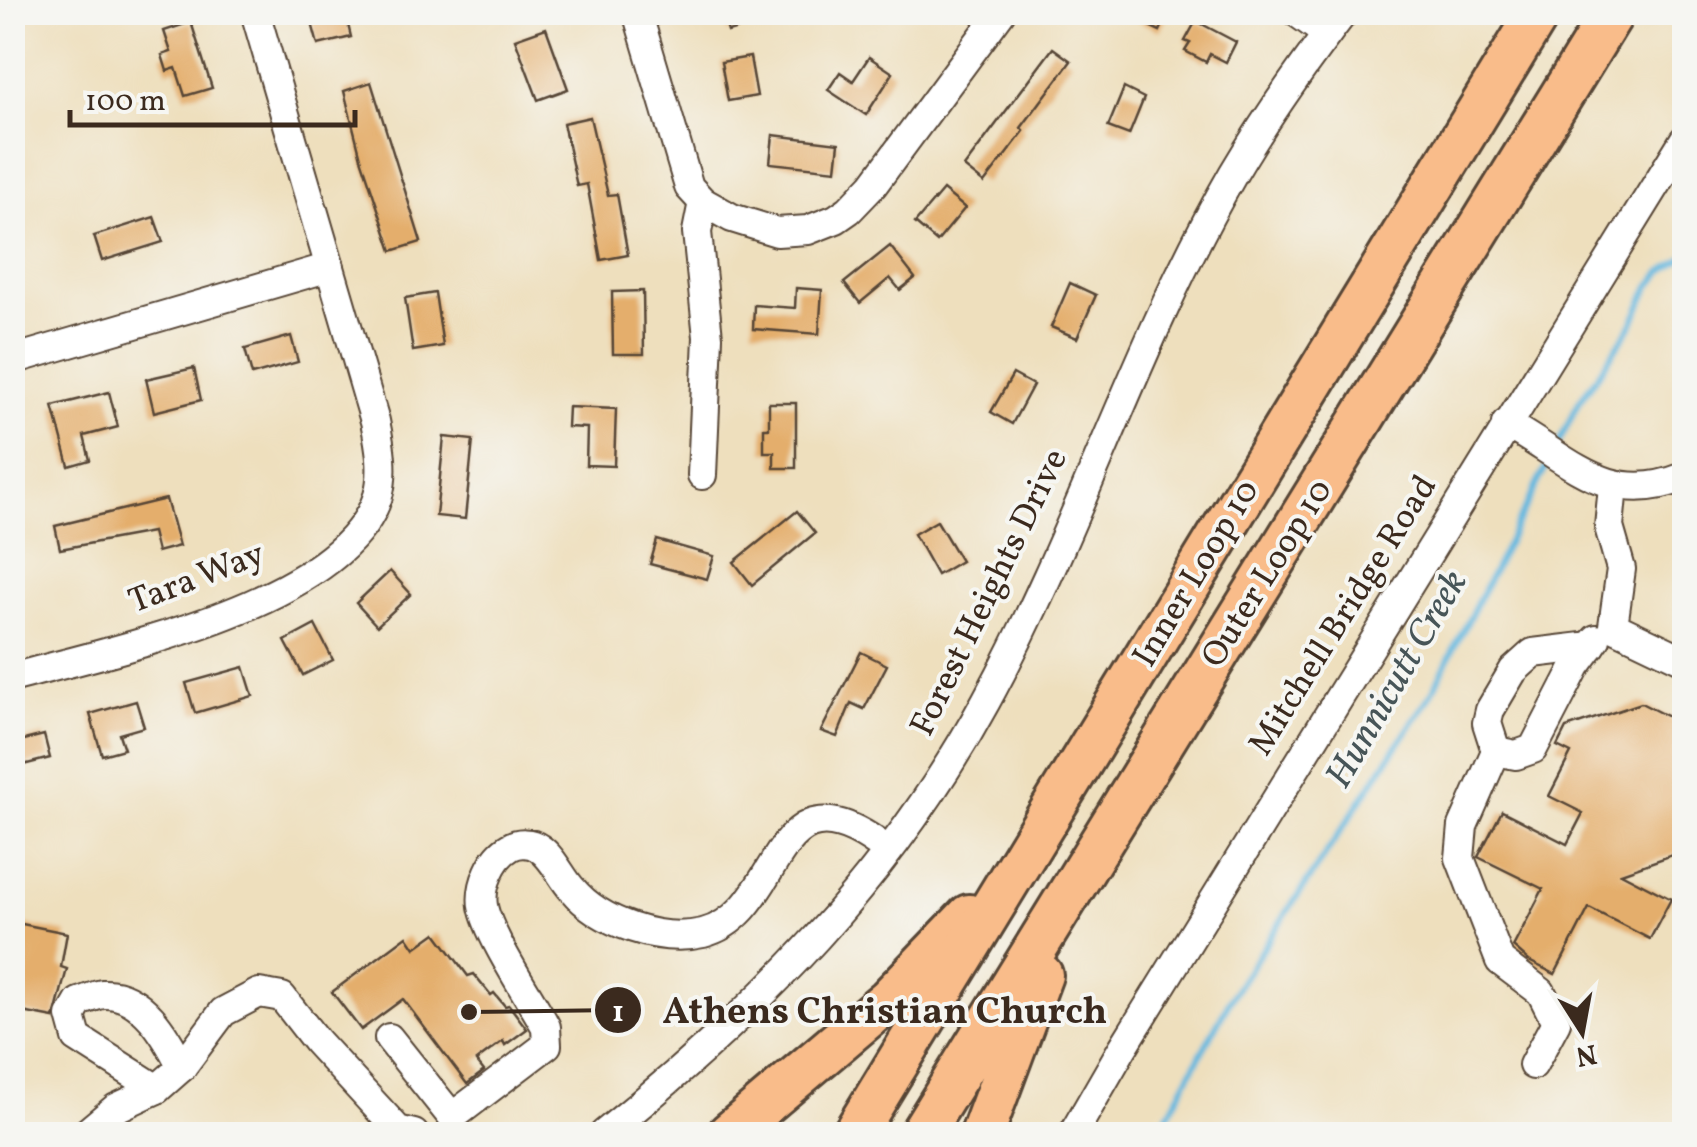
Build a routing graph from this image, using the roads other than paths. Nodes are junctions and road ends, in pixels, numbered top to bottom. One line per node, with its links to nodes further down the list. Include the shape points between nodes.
1 (254, 12): 10 (street, Tara Way)
2 (637, 12): 9 (street, via 683,174)
3 (1002, 12): 9 (street, via 862,197 836,218 808,230 777,232)
4 (1296, 12): 7 (street)
5 (1539, 12): 22 (highway, Inner Loop 10)
6 (1614, 12): 23 (highway, Outer Loop 10)
7 (1336, 23): 21 (street, Forest Heights Drive, via 1232,176 985,702)
8 (1684, 140): 12 (street, Mitchell Bridge Road)
9 (703, 202): 13 (street, via 697,232 708,336)
10 (330, 267): 11 (street); 19 (street, Tara Way, via 381,450 378,496 369,516 333,554 272,596)
11 (12, 360)
12 (1517, 430): 15 (street); 36 (street, Mitchell Bridge Road)
13 (702, 475)
14 (1684, 476): 15 (street, via 1648,488)
15 (1613, 486): 16 (street, via 1609,528 1620,569)
16 (1613, 626): 17 (street); 18 (street)
17 (1591, 646): 20 (street, via 1532,748 1516,755); 20 (street, via 1533,653 1512,671 1487,723)
18 (1684, 660)
19 (12, 678)
20 (1496, 751): 25 (street, via 1462,826 1460,858 1500,961 1541,992 1556,1022)
21 (888, 851): 28 (street, via 846,824 798,830 728,923 675,935 596,911 539,848 514,844 486,878 482,901 549,1040); 31 (street, Forest Heights Drive, via 769,991)
22 (1024, 858): 32 (highway, via 888,999); 33 (highway, Inner Loop 10)
23 (1071, 892): 34 (highway, Outer Loop 10); 35 (highway)
24 (389, 1038): 28 (street)
25 (1533, 1065)
26 (182, 1067): 27 (street); 27 (street, via 142,1006 104,994 79,1002 71,1016 77,1038); 30 (street, via 223,1012 259,993 282,996 398,1130)
27 (157, 1088): 29 (street, via 116,1108)
28 (442, 1126)
29 (85, 1134)
30 (414, 1134)
31 (604, 1134)
32 (728, 1134)
33 (854, 1134)
34 (921, 1134)
35 (982, 1134)
36 (1073, 1134)

